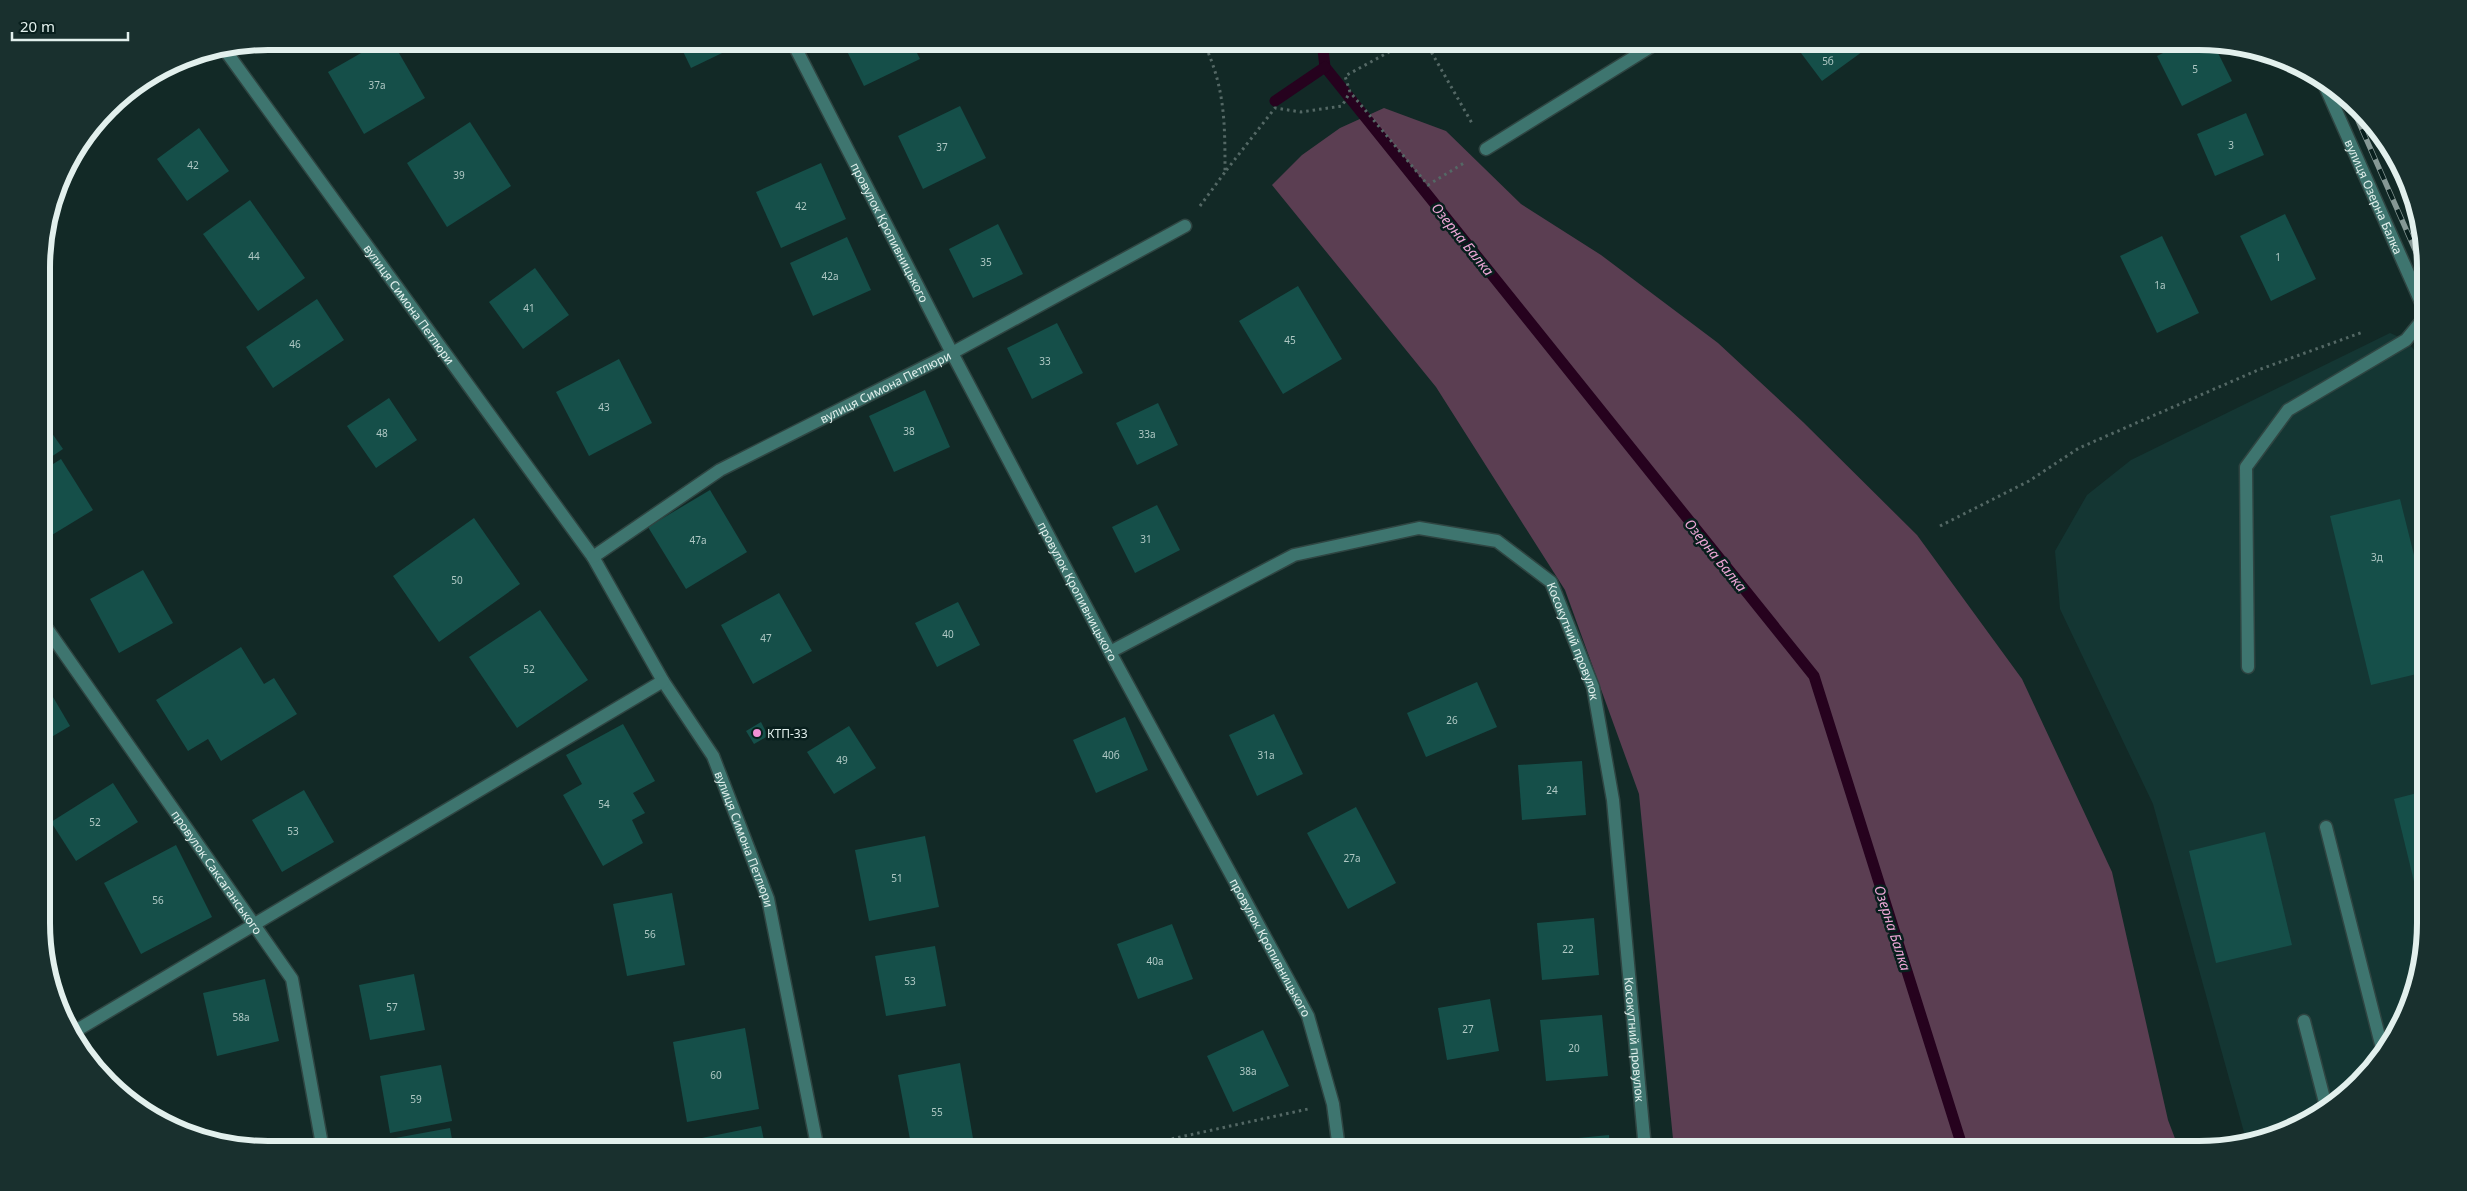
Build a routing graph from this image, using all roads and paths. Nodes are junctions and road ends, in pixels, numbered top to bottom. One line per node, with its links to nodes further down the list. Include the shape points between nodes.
1 (797, 50): 15 (street, провулок Кропивницького)
2 (1207, 50): 10 (path, via 1216,68 1225,121)
3 (1393, 50): 8 (path, via 1345,76)
4 (1430, 50): 9 (path)
5 (1646, 50): 9 (street)
6 (228, 54): 17 (street, вулиця Симона Петлюри)
7 (2326, 91): 12 (street, вулиця Озерна Балка)
8 (1350, 92): 9 (path, via 1428,185); 10 (path, via 1342,106 1301,112 1275,108)
9 (1486, 149)
10 (1224, 172): 11 (path)
11 (1185, 226): 15 (street, вулиця Симона Петлюри)
12 (2417, 293)
13 (2417, 327): 20 (street, via 2406,340 2288,410 2246,467)
14 (2372, 329): 16 (path, via 2258,370 2079,448 2029,481)
15 (952, 353): 17 (street, вулиця Симона Петлюри, via 720,470); 19 (street, провулок Кропивницького)
16 (1940, 526)
17 (593, 558): 21 (street, вулиця Симона Петлюри)
18 (50, 634): 23 (street, провулок Саксаганського)
19 (1110, 652): 28 (street, провулок Кропивницького, via 1308,1016); 33 (street, Косокутний провулок, via 1294,555 1419,528 1497,541 1551,582 1593,687 1613,800)
20 (2248, 667)
21 (663, 681): 23 (street); 30 (street, вулиця Симона Петлюри, via 712,756 768,899)
22 (2326, 828): 26 (street)
23 (255, 924): 25 (street); 29 (street, провулок Саксаганського, via 292,979)
24 (2304, 1021): 27 (street)
25 (78, 1030)
26 (2381, 1043)
27 (2325, 1101)
28 (1333, 1104): 31 (path); 32 (street, провулок Кропивницького)
29 (321, 1141)
30 (816, 1141)
31 (1162, 1141)
32 (1338, 1141)
33 (1644, 1141)

